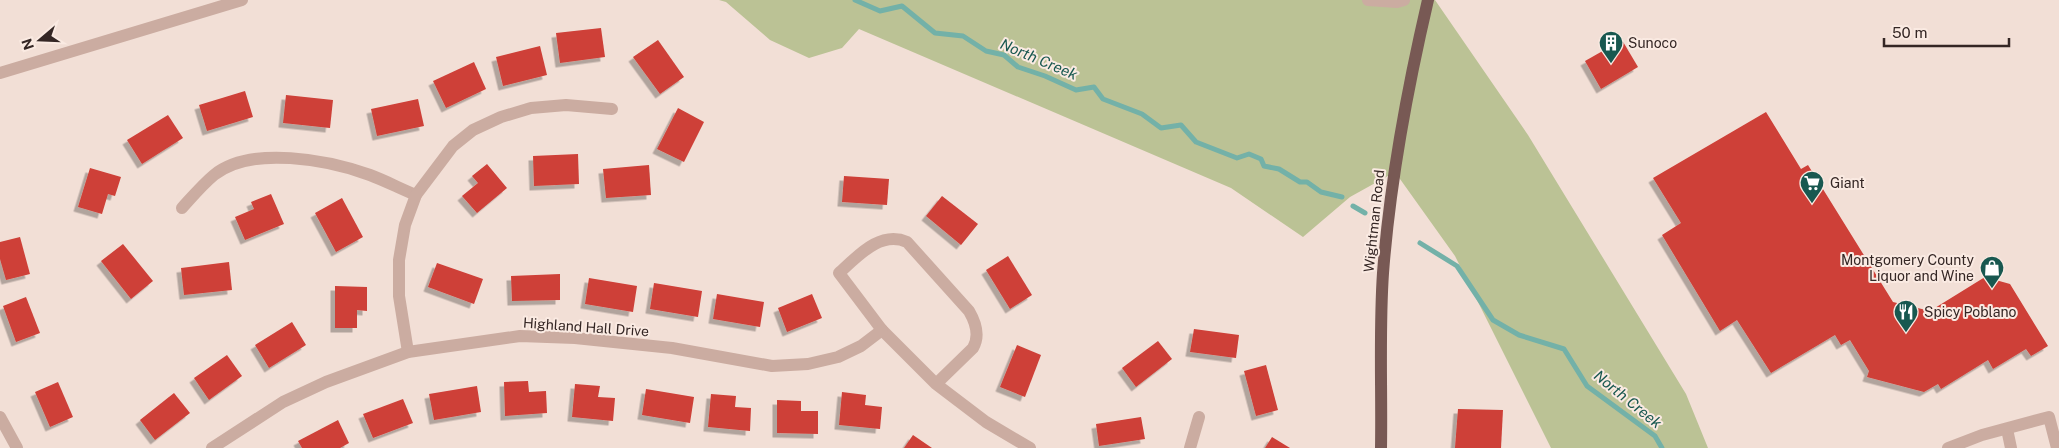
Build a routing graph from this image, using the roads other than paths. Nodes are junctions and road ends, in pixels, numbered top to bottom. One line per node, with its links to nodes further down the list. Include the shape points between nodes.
1 (242, 0): 5 (street)
2 (1368, 0): 3 (street)
3 (1404, 0)
4 (1428, 0): 19 (main road, Wightman Road, via 1402,120 1388,221 1383,275)
5 (0, 73)
6 (612, 108): 7 (street, via 531,108 501,117 473,130 453,146)
7 (416, 195): 8 (street, via 369,175 327,163 294,158 259,159 238,163 215,174); 10 (street, via 405,225 399,260 399,296)
8 (182, 208)
9 (882, 330): 10 (street, Highland Hall Drive, via 861,346 838,357 808,364 772,366 672,348 575,338 520,336); 11 (street); 11 (street, via 838,272 870,246 899,239 907,242 969,311 977,329 976,342)
10 (408, 352): 16 (street, Highland Hall Drive, via 326,382 283,402)
11 (936, 384): 17 (street, via 986,422)
12 (1199, 416): 18 (street)
13 (0, 417): 15 (street)
14 (2007, 429): 20 (street, via 1982,434); 21 (street); 22 (street, via 2050,417)
15 (16, 448)
16 (212, 448)
17 (1030, 448)
18 (1190, 448)
19 (1382, 448)
20 (1948, 448)
21 (2011, 448)
22 (2057, 448)

